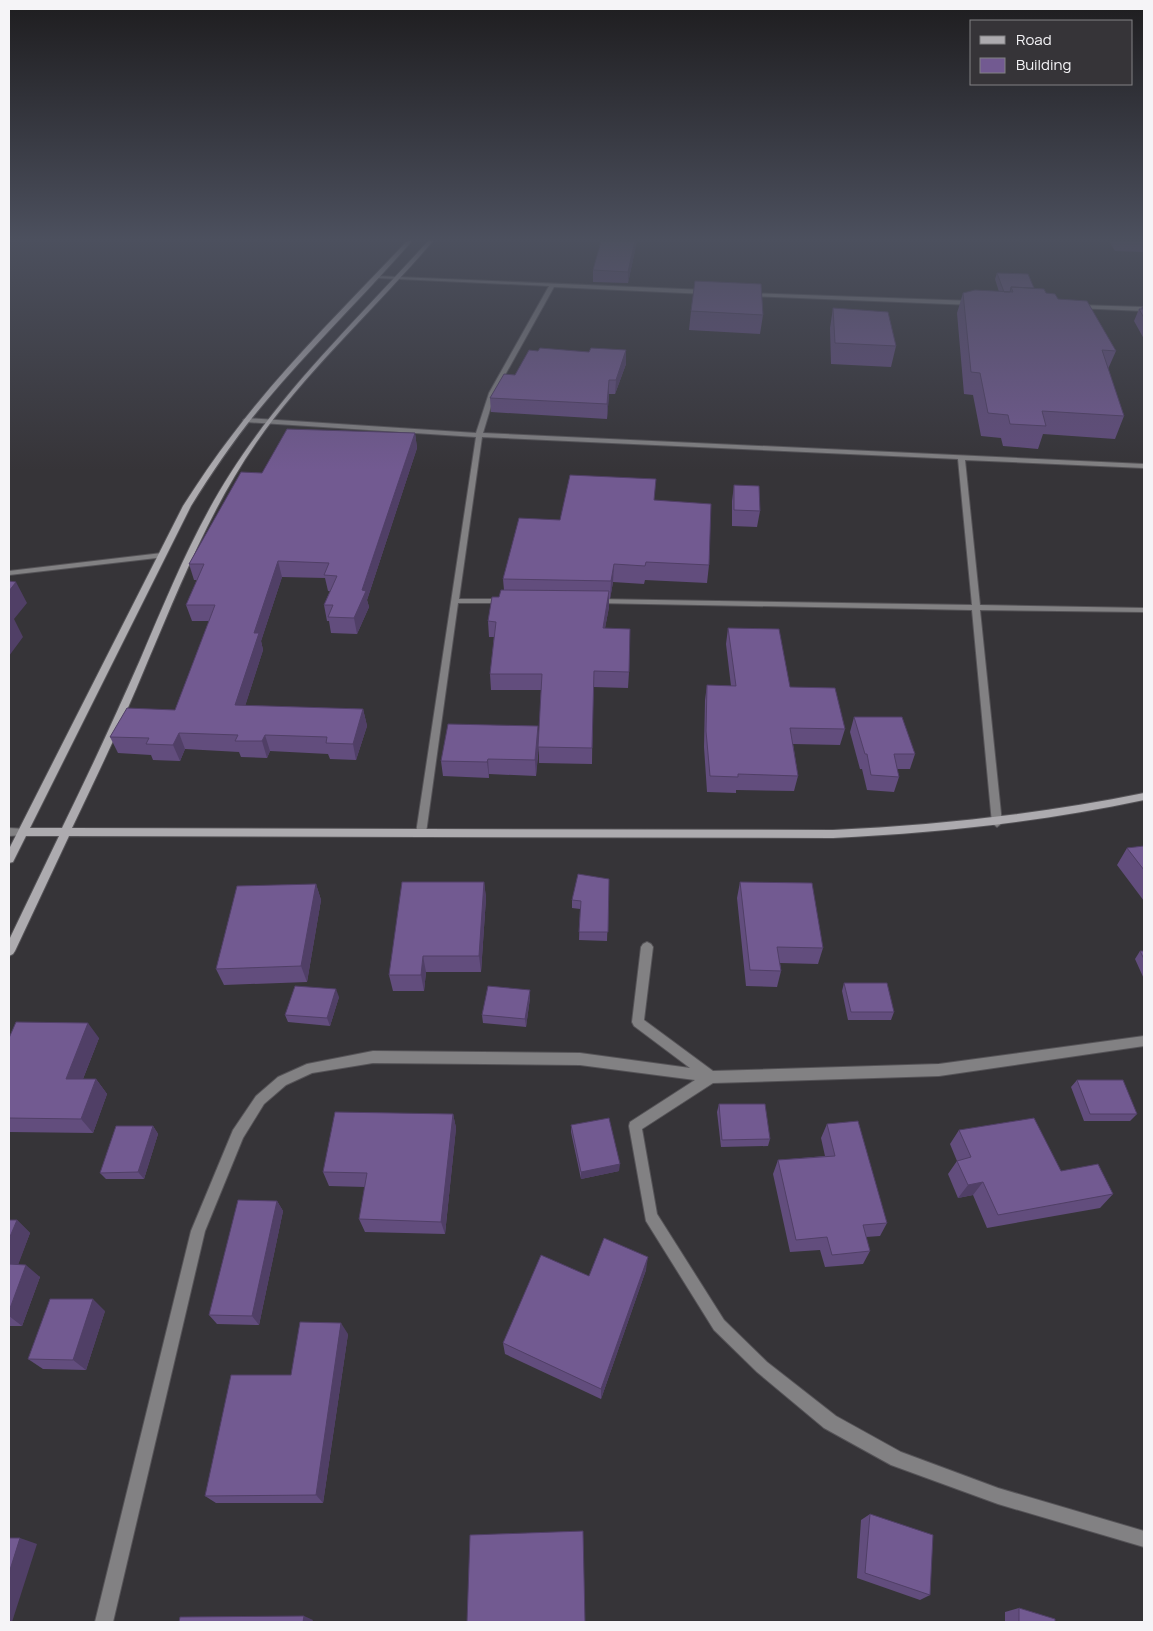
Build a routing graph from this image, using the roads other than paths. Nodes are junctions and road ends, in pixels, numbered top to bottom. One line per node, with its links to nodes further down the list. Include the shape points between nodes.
1 (346, 317): 4 (main road)
2 (353, 317): 4 (main road)
3 (535, 317): 7 (street, via 492,393)
4 (332, 336): 5 (main road); 6 (main road)
5 (246, 420): 6 (street); 10 (main road, via 186,506)
6 (269, 421): 7 (street); 21 (main road, via 232,475 208,520)
7 (479, 435): 8 (street); 12 (street)
8 (961, 457): 9 (street); 15 (street)
9 (1144, 466)
10 (162, 555): 11 (street); 20 (main road)
11 (9, 573)
12 (455, 601): 13 (street); 22 (street)
13 (514, 601)
14 (584, 602): 15 (street)
15 (975, 607): 16 (street); 18 (street)
16 (1144, 610)
17 (1144, 797): 18 (main road)
18 (997, 823): 22 (main road, via 916,831 833,834)
19 (9, 832): 20 (street)
20 (22, 832): 21 (main road); 23 (main road)
21 (66, 833): 22 (main road); 25 (main road)
22 (421, 833)
23 (9, 859)
24 (647, 947): 27 (street, via 638,1022)
25 (9, 951)
26 (1144, 1041): 27 (street, via 939,1070)
27 (711, 1077): 28 (street, via 635,1126 651,1216 719,1325 762,1367 830,1422 897,1459 998,1496); 29 (street, via 580,1059 373,1057 311,1068 282,1081 260,1100 238,1134 198,1232)
28 (1144, 1539)
29 (104, 1622)

